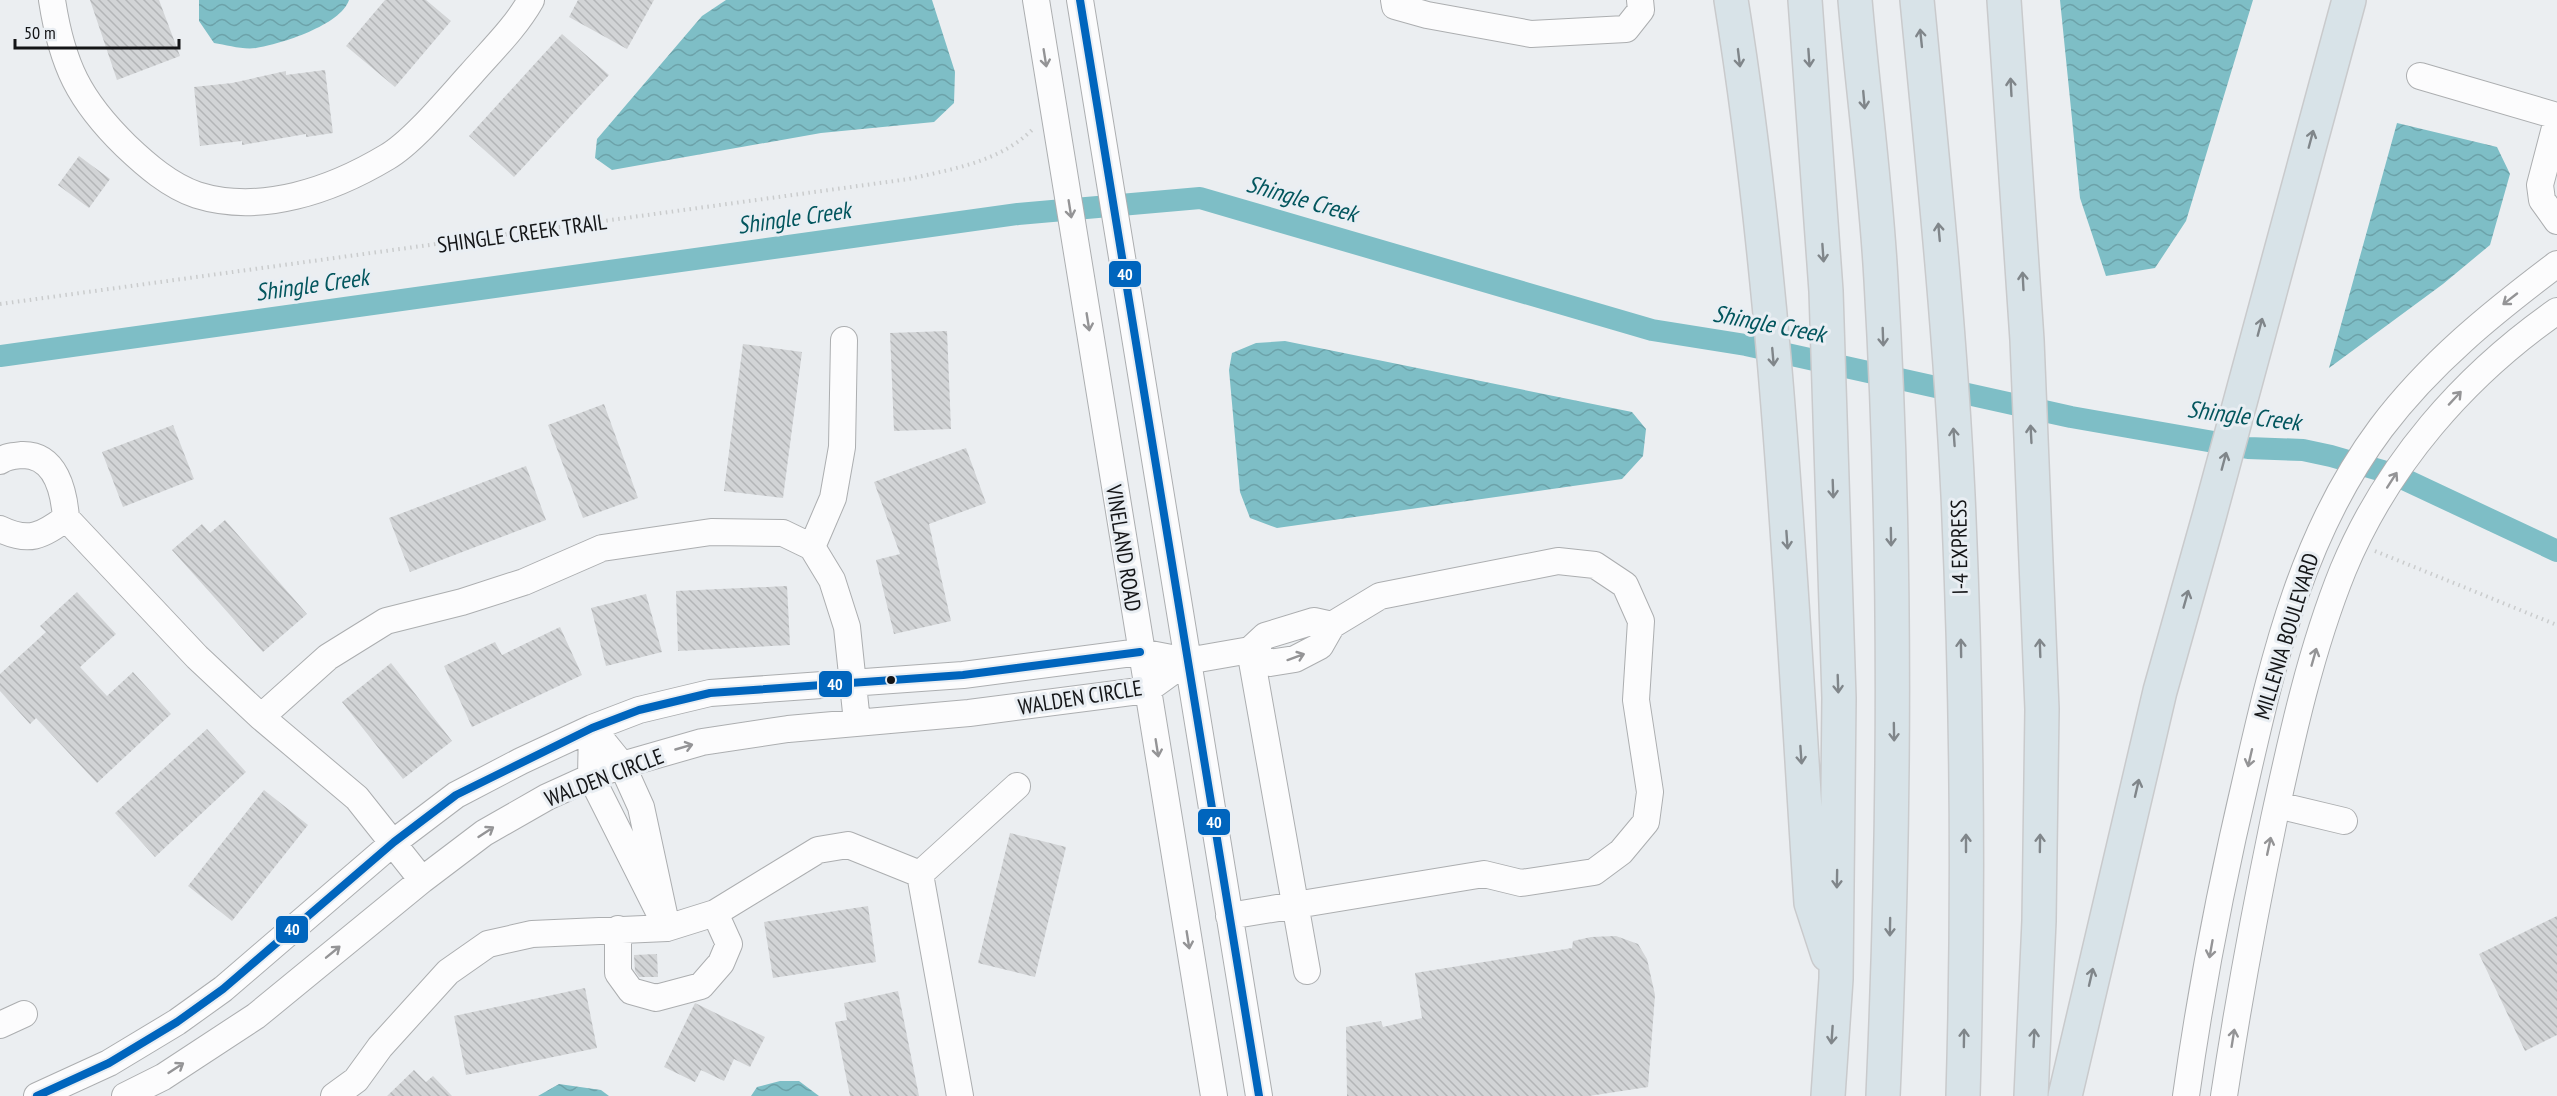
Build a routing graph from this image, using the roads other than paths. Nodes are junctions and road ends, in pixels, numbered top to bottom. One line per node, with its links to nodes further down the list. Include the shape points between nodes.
1 (52, 0): 2 (street, via 58,39 76,86 105,126 148,168 196,195 250,204 298,196 389,156 441,108 520,19)
2 (531, 0)
3 (1036, 0): 24 (street, VINELAND ROAD, one-way to 24)
4 (1080, 0): 25 (street, VINELAND ROAD)
5 (1394, 0): 6 (street, via 1395,6 1427,15 1530,34 1626,28 1641,10)
6 (1640, 0)
7 (1731, 0): 45 (highway, one-way to 45, via 1764,257 1811,903)
8 (1805, 0): 45 (highway, one-way to 45, via 1826,291 1831,430 1839,698)
9 (1855, 0): 55 (highway, one-way to 55, via 1881,278 1889,479 1894,759)
10 (1917, 0): 56 (highway, I-4 EXPRESS, one-way to 10, via 1966,805 1958,495 1945,291)
11 (2004, 0): 57 (highway, one-way to 11, via 2042,736 2027,340)
12 (2349, 0): 58 (highway, one-way to 12, via 2160,691)
13 (2420, 76): 14 (street)
14 (2557, 118): 15 (street, via 2540,185 2542,200)
15 (2557, 222)
16 (2557, 264): 59 (street, MILLENIA BOULEVARD, one-way to 59, via 2465,337 2419,383 2381,428 2333,504 2296,589 2258,726 2220,901)
17 (2557, 311): 34 (street, MILLENIA BOULEVARD, one-way to 17, via 2330,606 2369,518 2417,443 2448,405 2487,366)
18 (844, 340): 22 (street, via 842,447 833,498)
19 (0, 461): 20 (street, via 6,456 31,455 52,468 64,491)
20 (66, 518): 21 (street, via 43,535 16,537); 28 (street, via 197,657)
21 (0, 529)
22 (812, 547): 26 (street, via 832,580 847,627); 28 (street, via 783,533 711,531 602,548 524,582 386,621 328,657)
23 (1250, 650): 25 (street); 39 (street); 39 (street, via 1270,663 1295,659 1320,646 1332,625 1380,596 1558,561 1595,565 1625,585 1641,621 1636,700 1650,792 1646,822 1621,852 1594,872 1521,883 1484,874)
24 (1140, 652): 25 (street, WALDEN CIRCLE); 26 (street, WALDEN CIRCLE, via 963,675); 27 (street, VINELAND ROAD)
25 (1187, 661): 27 (street, WALDEN CIRCLE); 41 (street, VINELAND ROAD)
26 (851, 683): 29 (street); 30 (street, WALDEN CIRCLE, via 710,693 639,710)
27 (1147, 690): 29 (street, WALDEN CIRCLE, via 969,713); 52 (street, VINELAND ROAD, one-way to 52)
28 (261, 717): 36 (street, via 357,798)
29 (857, 722): 31 (street, WALDEN CIRCLE, one-way to 29, via 702,742)
30 (592, 728): 31 (street); 32 (street); 36 (street, WALDEN CIRCLE, via 456,795)
31 (621, 765): 32 (street, WALDEN CIRCLE); 42 (street, via 641,807)
32 (591, 777): 38 (street, WALDEN CIRCLE, one-way to 32, via 484,833); 42 (street)
33 (1017, 786): 37 (street)
34 (2277, 805): 35 (street); 60 (street, MILLENIA BOULEVARD, one-way to 34)
35 (2344, 821)
36 (394, 842): 38 (street); 48 (street, WALDEN CIRCLE, via 223,989 177,1022 109,1063)
37 (920, 874): 40 (street, via 848,845 818,850); 51 (street)
38 (422, 880): 49 (street, WALDEN CIRCLE, one-way to 38, via 163,1077 256,1016)
39 (1295, 904): 41 (street); 44 (street)
40 (715, 913): 42 (street); 43 (street, via 729,944 721,963 700,986 656,998 631,991 618,973)
41 (1229, 916): 53 (street, VINELAND ROAD)
42 (667, 928): 43 (street)
43 (618, 929): 50 (street, via 532,934 488,944 448,972 380,1047 356,1080)
44 (1307, 971)
45 (1836, 979): 54 (highway, one-way to 54)
46 (24, 1014): 47 (street)
47 (0, 1025)
48 (37, 1096)
49 (125, 1096)
50 (334, 1096)
51 (960, 1096)
52 (1214, 1096)
53 (1259, 1096)
54 (1828, 1096)
55 (1883, 1096)
56 (1963, 1096)
57 (2031, 1096)
58 (2065, 1096)
59 (2186, 1096)
60 (2224, 1096)

